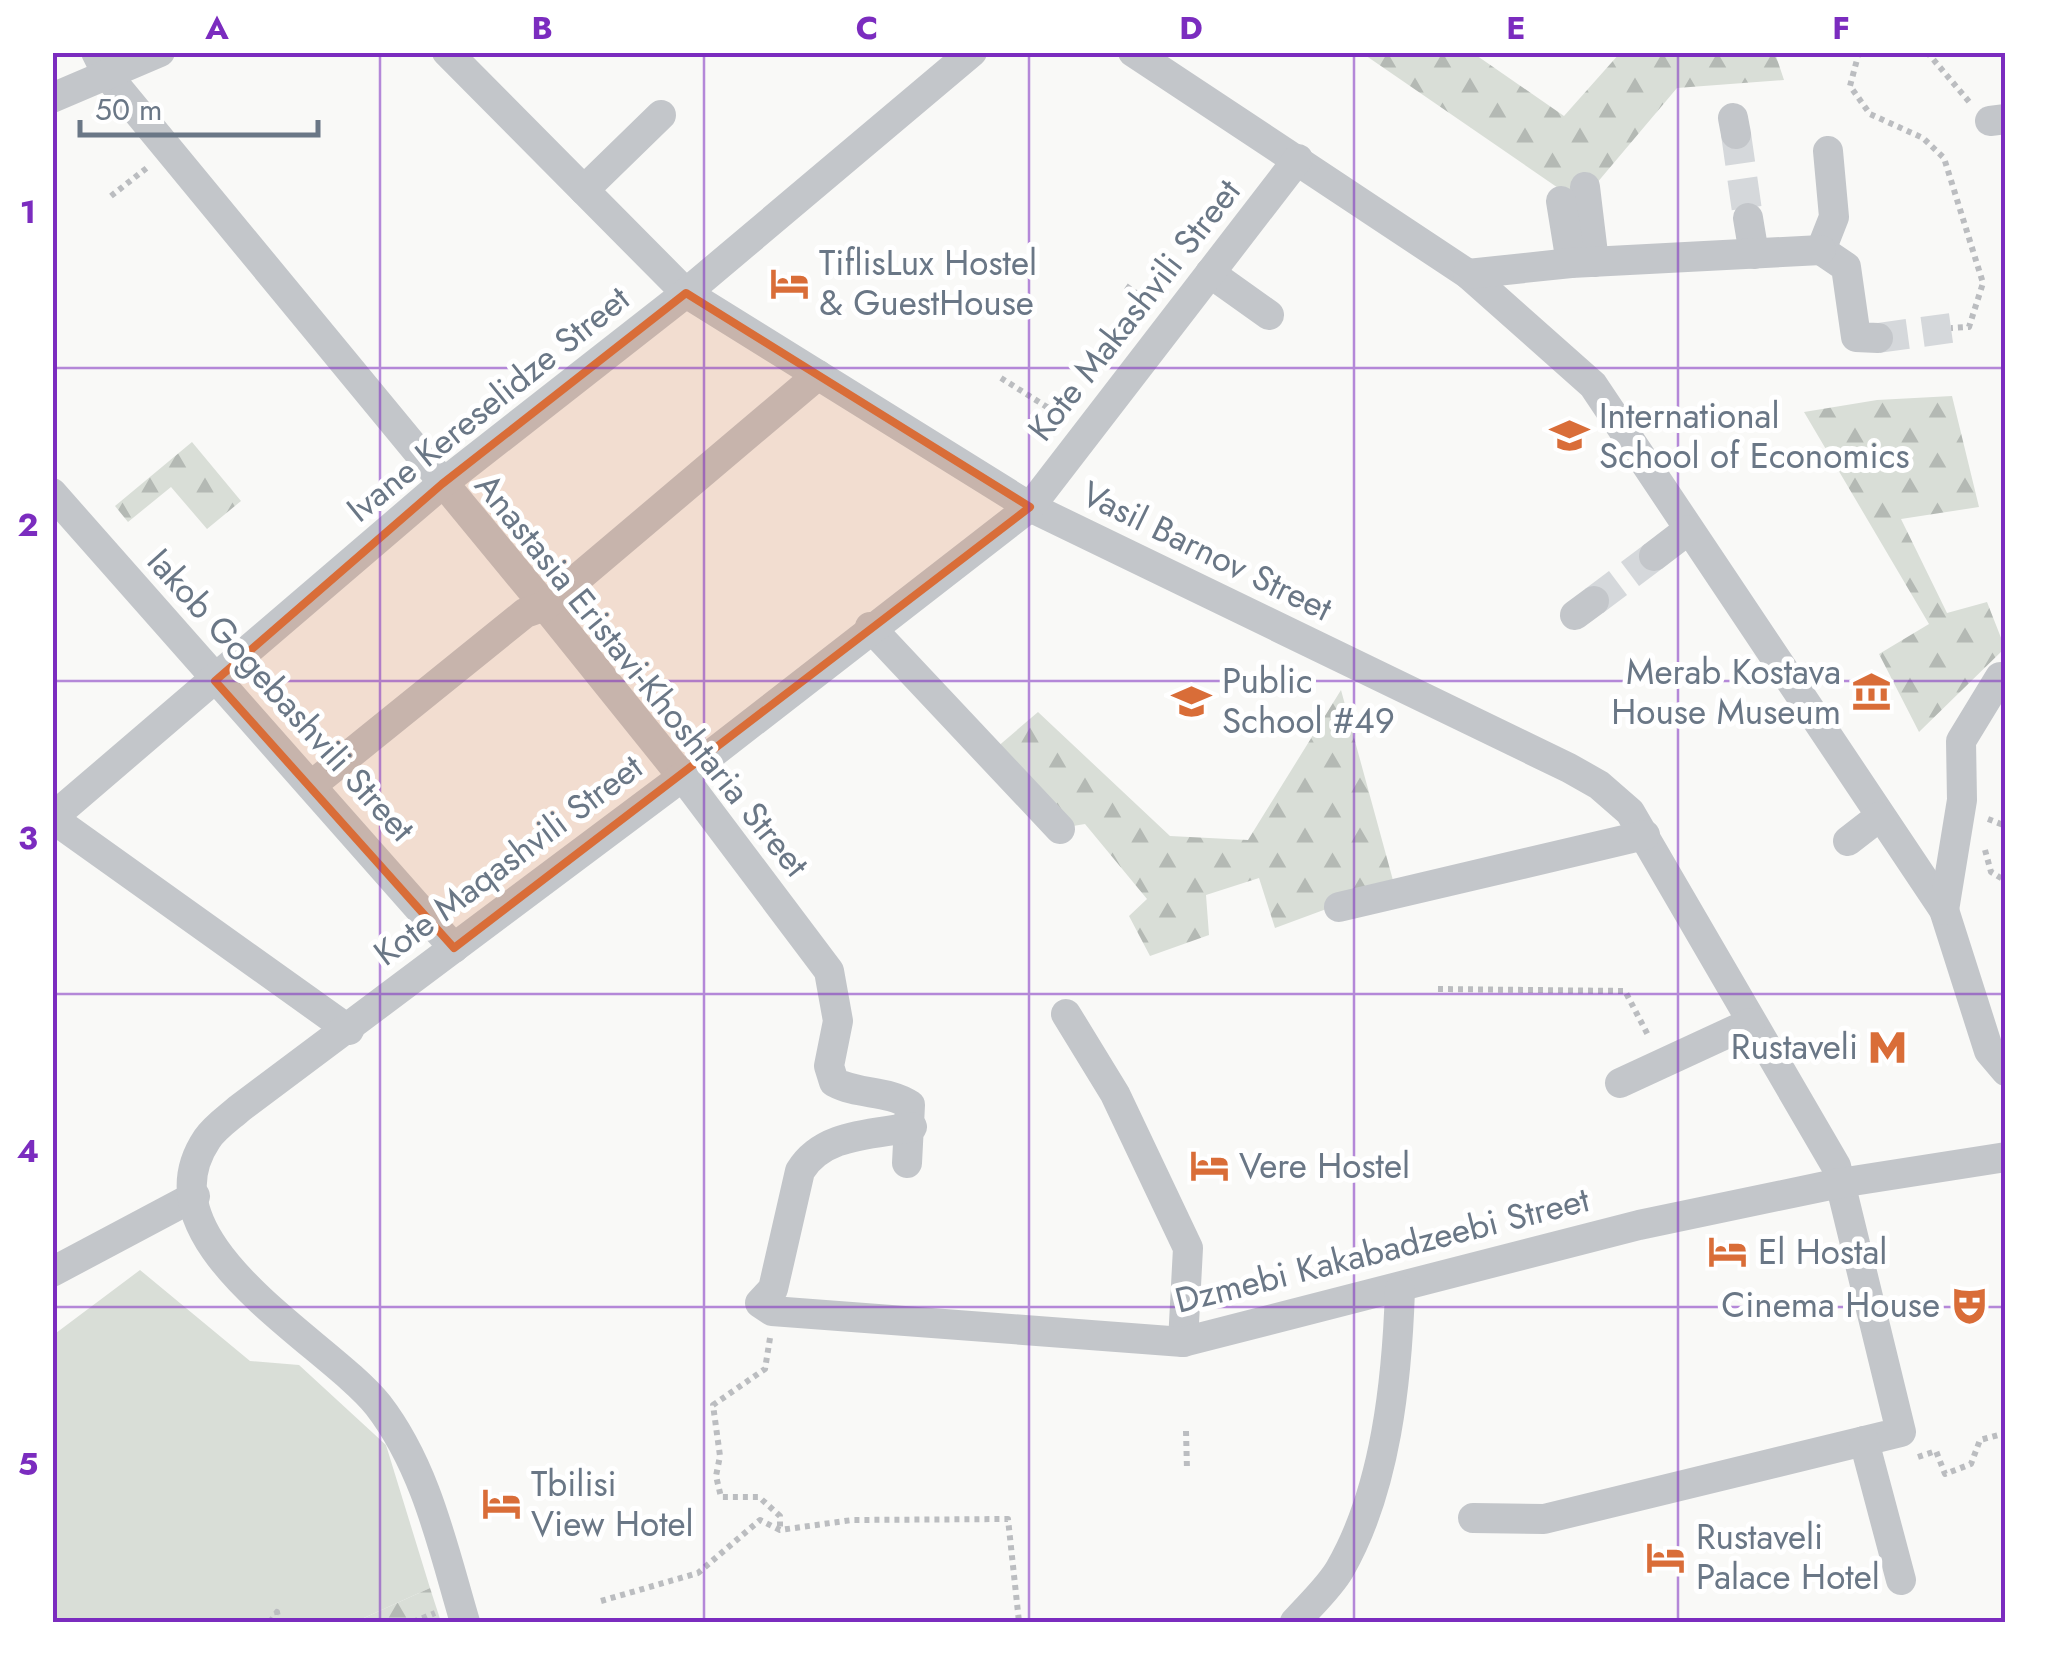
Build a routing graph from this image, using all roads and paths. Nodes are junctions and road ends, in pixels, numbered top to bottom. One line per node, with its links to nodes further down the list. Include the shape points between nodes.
1 (160, 52): 7 (street)
2 (447, 52): 14 (street, Vasil Barnov Street)
3 (972, 52): 24 (street, Ivane Kereselidze Street)
4 (1133, 52): 13 (street)
5 (1859, 52): 27 (path, via 1850,86 1870,114 1923,138 1944,158 1983,283 1969,327)
6 (1927, 52): 10 (path, via 1950,85)
7 (102, 64): 8 (street); 11 (street, Anastasia Eristavi-Khoshtaria Street)
8 (52, 98)
9 (662, 115): 14 (street)
10 (1998, 120)
11 (168, 150): 16 (path); 32 (street, Anastasia Eristavi-Khoshtaria Street)
12 (1828, 151): 18 (street, via 1834,216)
13 (1298, 158): 21 (street, Kote Makashvili Street); 22 (street)
14 (584, 190): 24 (street, Vasil Barnov Street)
15 (1573, 194): 20 (street)
16 (111, 196)
17 (1748, 218): 19 (street)
18 (1821, 250): 19 (street); 28 (street, via 1846,267 1856,337)
19 (1754, 254): 20 (street)
20 (1583, 262): 22 (street)
21 (1210, 274): 26 (street); 34 (street, Kote Makashvili Street)
22 (1468, 274): 35 (street, via 1593,385)
23 (1126, 286): 25 (path)
24 (686, 294): 29 (street, Vasil Barnov Street); 32 (street, Ivane Kereselidze Street)
25 (1157, 308)
26 (1269, 315)
27 (1951, 328)
28 (1878, 338)
29 (818, 375): 34 (street, Vasil Barnov Street); 37 (street)
30 (1001, 378): 31 (path)
31 (1071, 423)
32 (442, 484): 37 (street, Anastasia Eristavi-Khoshtaria Street); 40 (street, Ivane Kereselidze Street)
33 (52, 492): 40 (street, Iakob Gogebashvili Street)
34 (1030, 506): 38 (street, Kote Maqashvili Street); 46 (street, Vasil Barnov Street, via 1569,768 1630,812)
35 (1688, 530): 36 (street); 44 (street)
36 (1654, 556)
37 (545, 606): 41 (street, Anastasia Eristavi-Khoshtaria Street); 42 (street, via 525,613)
38 (870, 626): 41 (street, Kote Maqashvili Street); 45 (street)
39 (2000, 677): 49 (street, via 1961,741 1962,800)
40 (215, 681): 42 (street, Iakob Gogebashvili Street); 43 (street, Ivane Kereselidze Street)
41 (682, 777): 50 (street, Kote Maqashvili Street); 58 (street, Anastasia Eristavi-Khoshtaria Street, via 829,971 838,1022 829,1066 834,1082 900,1098 910,1105)
42 (312, 785): 50 (street, Iakob Gogebashvili Street)
43 (52, 818): 54 (street)
44 (1879, 818): 47 (street); 49 (street)
45 (1060, 829)
46 (1645, 834): 48 (street); 53 (street, Vasil Barnov Street)
47 (1848, 841)
48 (1339, 907)
49 (1944, 910): 56 (street, via 1989,1051)
50 (454, 948): 54 (street, Kote Maqashvili Street)
51 (1438, 989): 55 (path, via 1625,991)
52 (1066, 1014): 66 (street, via 1115,1094 1188,1248)
53 (1750, 1023): 55 (street); 61 (street, Vasil Barnov Street, via 1819,1134)
54 (349, 1030): 62 (street, Kote Maqashvili Street, via 207,1139 195,1169)
55 (1664, 1064): 57 (street)
56 (2006, 1070)
57 (1620, 1083)
58 (912, 1127): 60 (street); 65 (street, via 846,1139 809,1156)
59 (2006, 1157): 61 (street, Dzmebi Kakabadzeebi Street)
60 (907, 1164)
61 (1840, 1183): 64 (street, Dzmebi Kakabadzeebi Street, via 1639,1225); 69 (street, Vasil Barnov Street, via 1901,1432)
62 (195, 1196): 63 (street); 79 (street, via 205,1236 228,1270 376,1403 417,1466)
63 (52, 1272)
64 (1400, 1290): 66 (street, Dzmebi Kakabadzeebi Street); 76 (street, via 1386,1425 1366,1512)
65 (766, 1312): 66 (street, Dzmebi Kakabadzeebi Street); 73 (path, via 764,1369 712,1405 720,1456 716,1476 722,1496 759,1496 780,1516)
66 (1183, 1342)
67 (1186, 1431): 71 (path)
68 (2006, 1433): 70 (path, via 1980,1440 1971,1464 1945,1474 1936,1451)
69 (1864, 1441): 72 (street, via 1544,1519); 74 (street)
70 (1929, 1454)
71 (1187, 1470)
72 (1473, 1518)
73 (780, 1530): 75 (path, via 760,1520 698,1573); 80 (path, via 852,1520 1008,1519)
74 (1900, 1580)
75 (602, 1601)
76 (1310, 1616)
77 (270, 1622): 78 (path, via 277,1612)
78 (279, 1622)
79 (465, 1622)
80 (1019, 1622)

